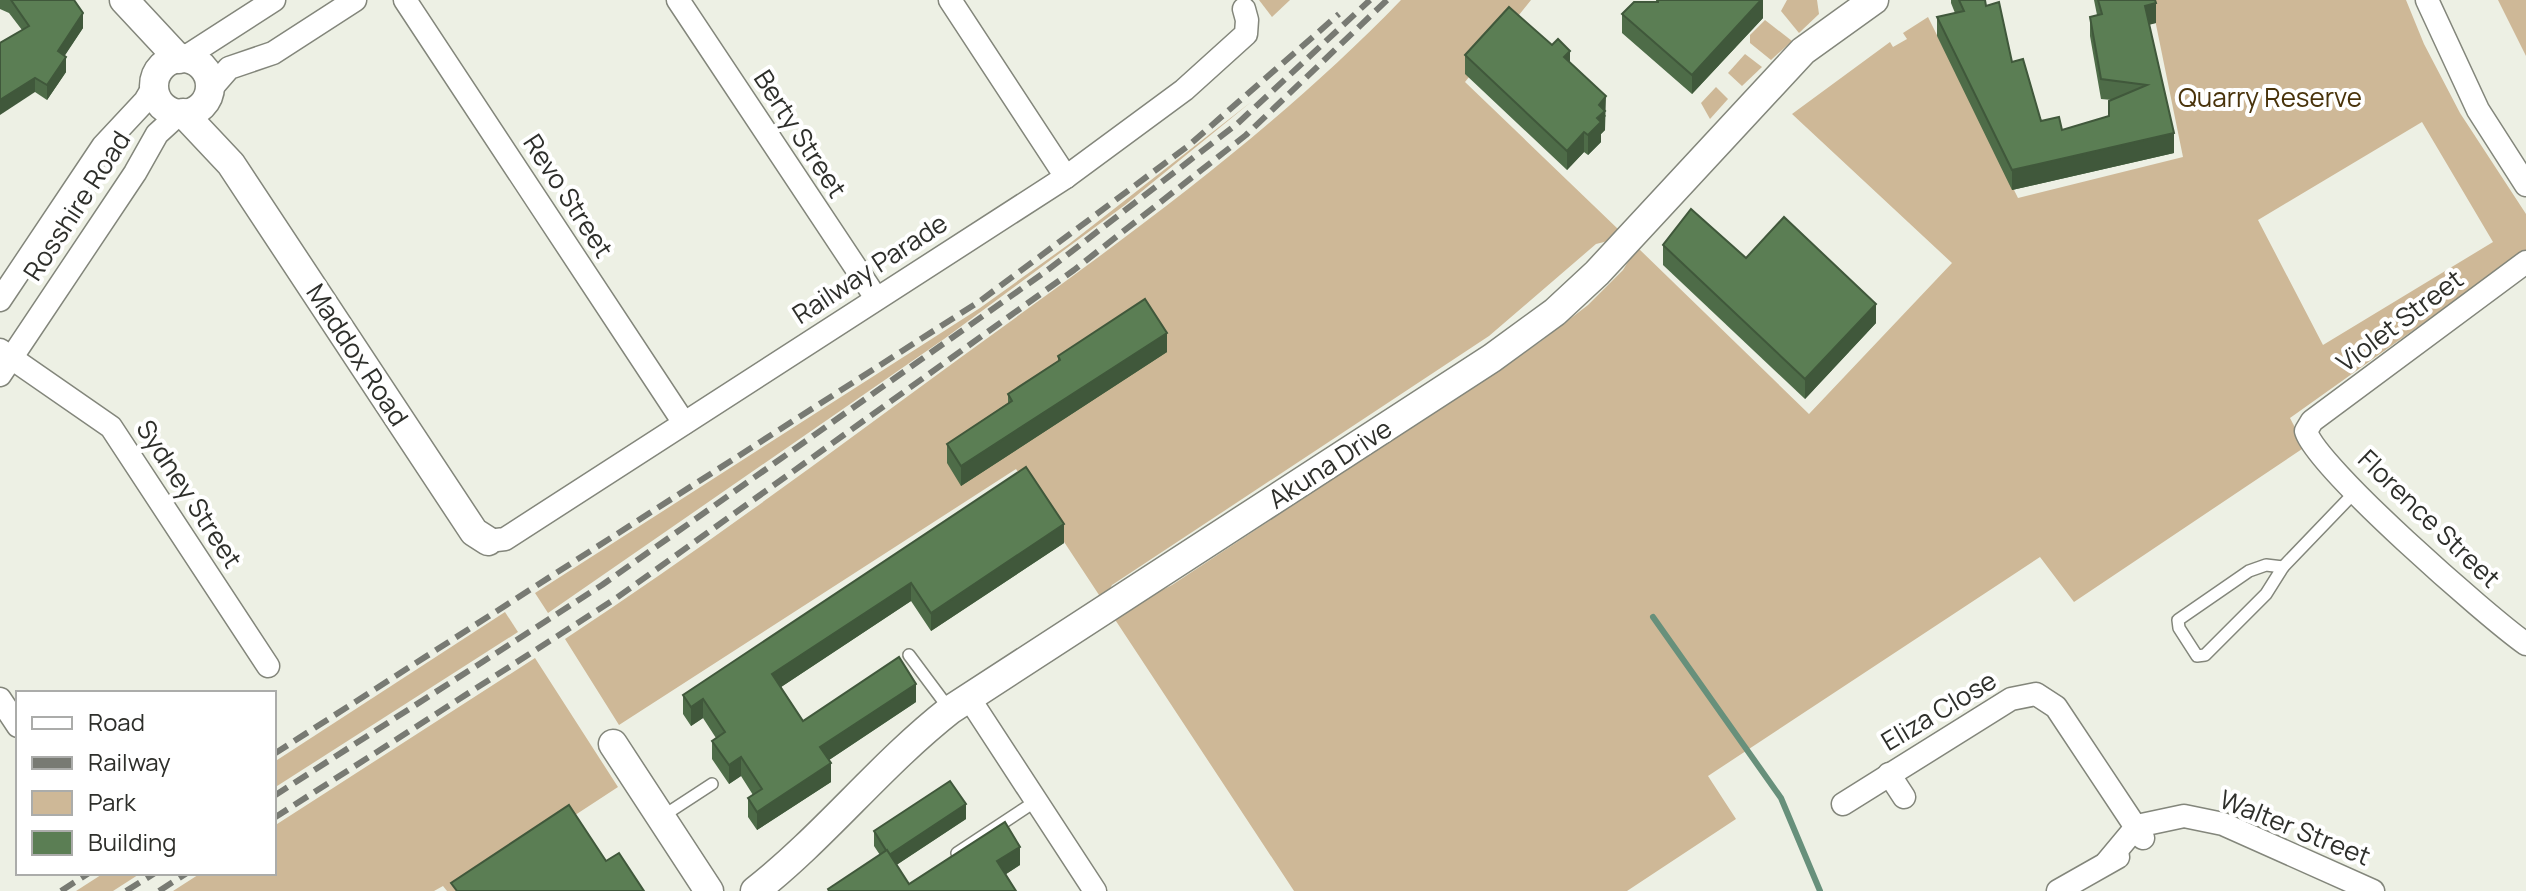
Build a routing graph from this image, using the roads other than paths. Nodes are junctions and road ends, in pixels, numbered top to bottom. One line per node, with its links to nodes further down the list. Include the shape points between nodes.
1 (273, 0): 10 (street)
2 (355, 0): 12 (street, Rosshire Road, via 273,53 229,68)
3 (405, 0): 19 (street, Revo Street)
4 (678, 0): 16 (street, Berty Street)
5 (950, 0): 13 (street)
6 (1874, 0): 28 (street, Akuna Drive, via 1803,51 1671,197 1555,312)
7 (2427, 0): 14 (street, via 2478,110)
8 (128, 6): 10 (street); 11 (street)
9 (1244, 9): 13 (street, Railway Parade, via 1246,34 1184,90)
10 (181, 58): 11 (street, via 166,63); 12 (street, via 204,69)
11 (155, 82): 12 (street, via 161,104); 17 (street, Rosshire Road, via 145,101 103,146)
12 (195, 104): 18 (street, Rosshire Road, via 157,134); 22 (street, Maddox Road, via 474,532)
13 (1066, 177): 16 (street, Railway Parade)
14 (2526, 185)
15 (2526, 262): 20 (street, Violet Street)
16 (876, 298): 19 (street, Railway Parade)
17 (0, 300)
18 (4, 361): 26 (street, Sydney Street, via 111,427)
19 (684, 423): 22 (street, Railway Parade, via 505,539)
20 (2308, 425): 21 (street, Florence Street, via 2308,438)
21 (2357, 491): 23 (lane); 24 (street, Florence Street, via 2435,568)
22 (488, 541)
23 (2283, 567): 23 (lane, via 2260,600 2205,655 2196,655 2179,628 2179,618 2255,567)
24 (2526, 644)
25 (909, 655): 28 (lane)
26 (268, 666)
27 (0, 699): 29 (street)
28 (960, 704): 34 (street); 40 (street, Akuna Drive, via 909,744)
29 (16, 723)
30 (613, 744): 36 (street)
31 (1889, 774): 33 (street); 35 (street, Eliza Close); 37 (street, Eliza Close, via 2015,697 2036,694 2056,707)
32 (712, 784): 36 (lane)
33 (1904, 797)
34 (1036, 801): 38 (lane); 41 (street)
35 (1843, 804)
36 (661, 817): 39 (street)
37 (2139, 833): 42 (street, Walter Street, via 2128,853); 43 (street, Walter Street, via 2181,816 2223,824)
38 (943, 863)
39 (709, 891)
40 (755, 891)
41 (1095, 891)
42 (2058, 891)
43 (2373, 891)

